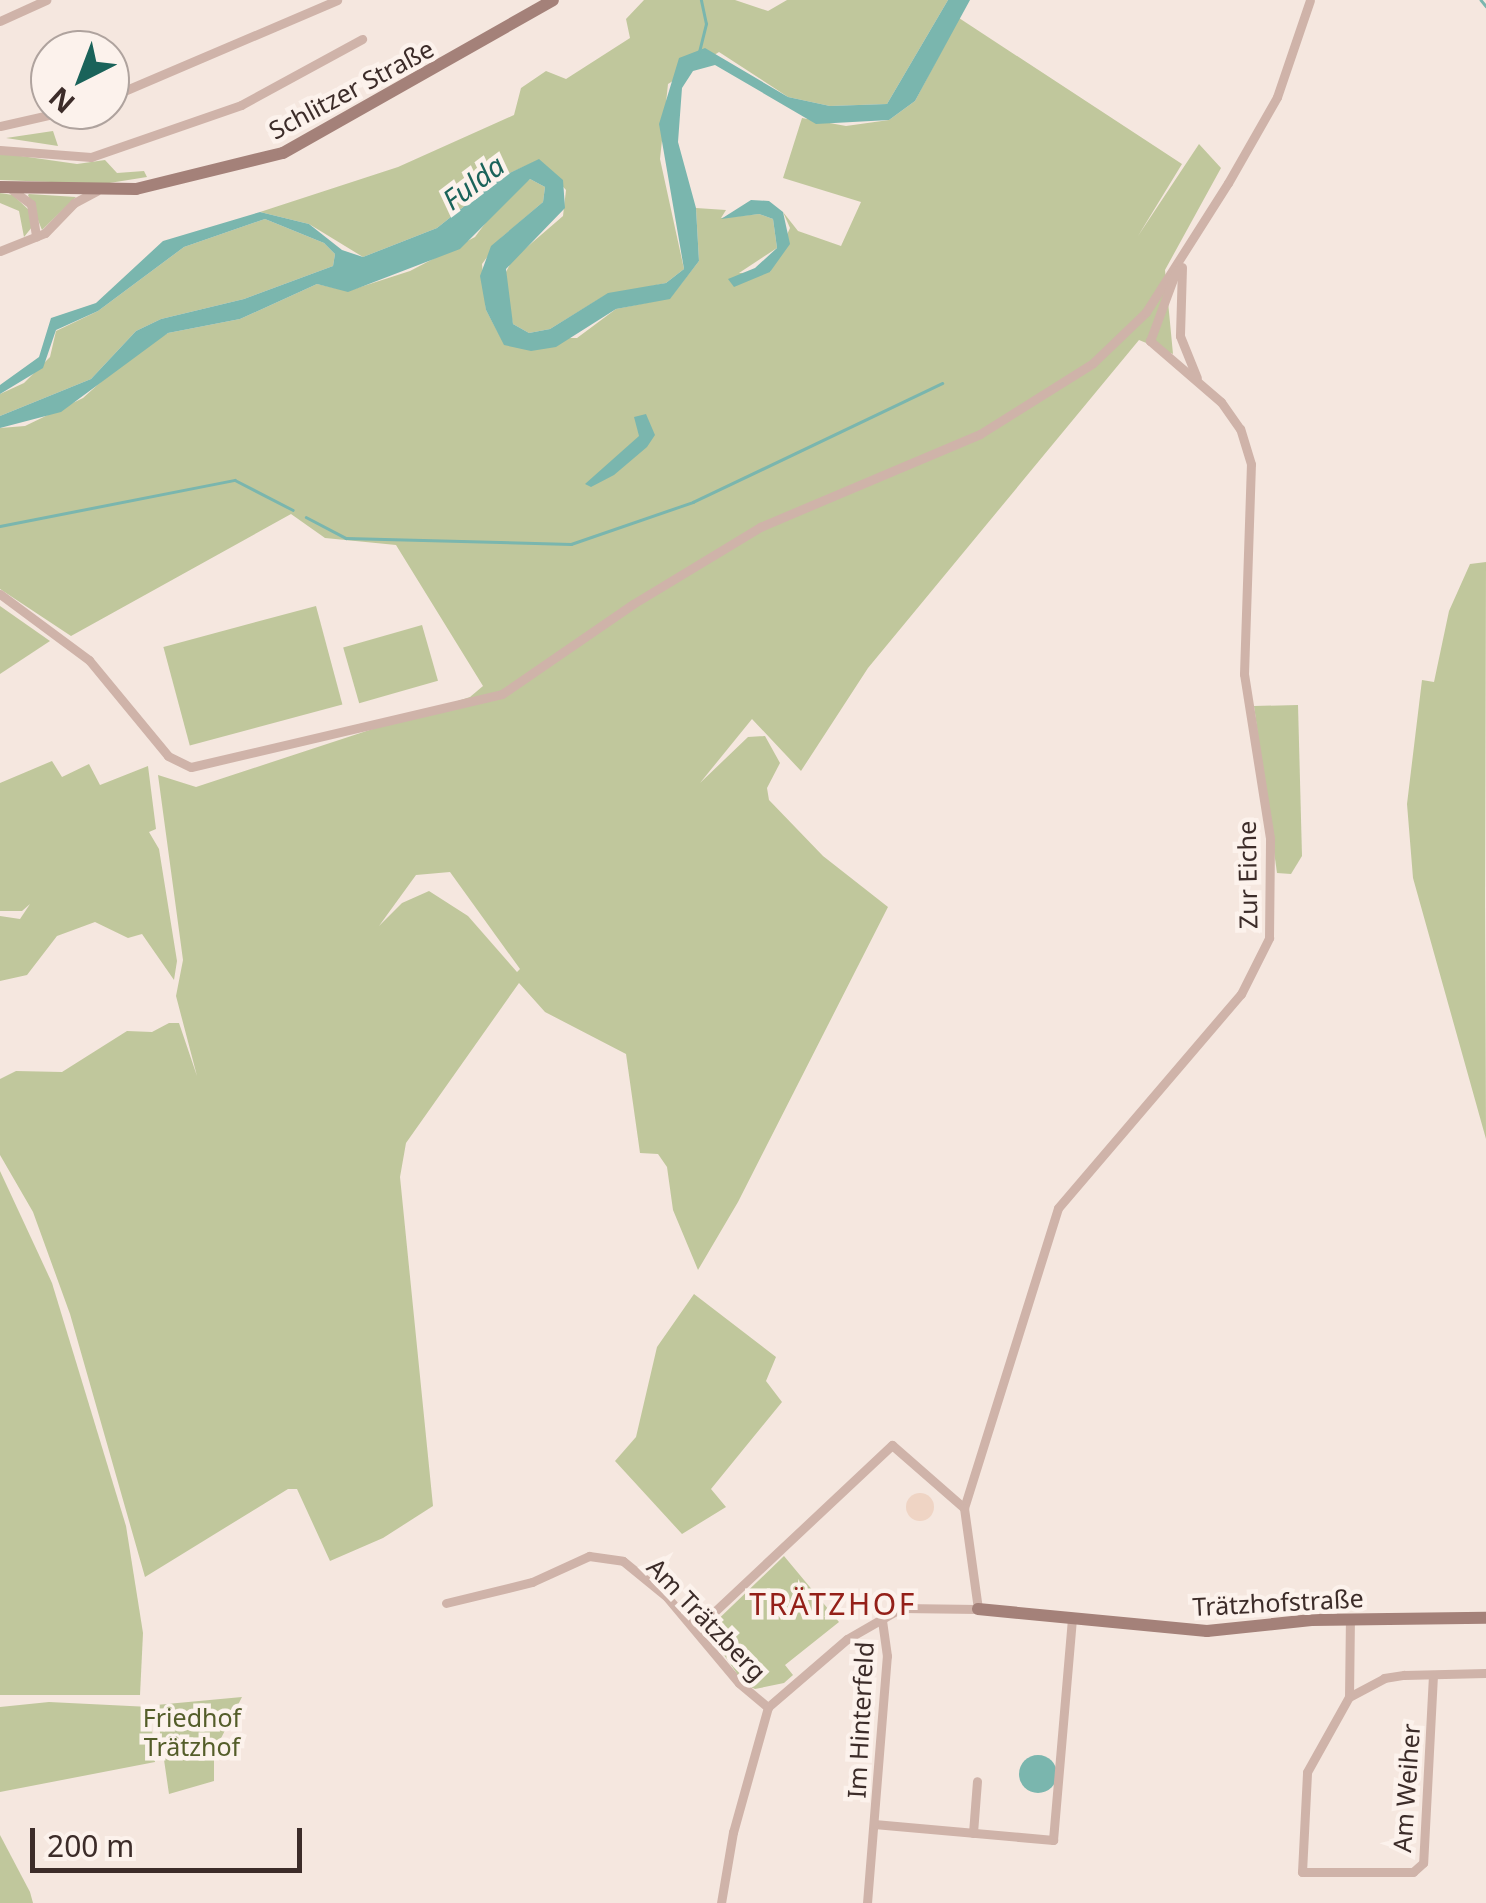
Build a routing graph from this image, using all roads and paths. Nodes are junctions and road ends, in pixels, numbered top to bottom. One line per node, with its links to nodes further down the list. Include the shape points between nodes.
1 (46, 0): 5 (street)
2 (337, 0): 7 (street)
3 (552, 0): 12 (main road, Schlitzer Straße, via 283,153 182,182)
4 (1310, 0): 15 (street, via 1277,97)
5 (0, 21)
6 (362, 39): 10 (street, via 241,105 90,157)
7 (130, 88)
8 (30, 119): 9 (street)
9 (0, 126)
10 (0, 150)
11 (4, 187): 12 (main road, Schlitzer Straße); 13 (street, via 31,204)
12 (97, 191): 13 (street)
13 (36, 237): 14 (street)
14 (0, 251)
15 (1181, 259): 16 (street, via 1180,336); 16 (street, Zur Eiche, via 1148,334 1164,357); 17 (street, via 1126,336 1031,405 933,456 760,528 632,604 502,694 202,768 181,765 89,660)
16 (1198, 380): 18 (street, Zur Eiche, via 1231,415 1251,464 1244,674 1270,838 1269,938 1241,994 1058,1208)
17 (0, 594)
18 (964, 1508): 20 (street); 25 (street, via 892,1445)
19 (446, 1603): 25 (street, Am Trätzberg, via 603,1555 650,1580)
20 (978, 1609): 22 (street, Trätzhofstraße, via 911,1605); 23 (main road, Trätzhofstraße)
21 (1486, 1618): 24 (main road, Trätzhofstraße)
22 (882, 1619): 29 (street, Trätzhofstraße, via 809,1669); 31 (street, Im Hinterfeld, via 887,1656)
23 (1072, 1619): 24 (main road, Trätzhofstraße, via 1220,1631); 32 (street, Im Hinterfeld, via 1053,1840)
24 (1350, 1619): 28 (street)
25 (696, 1629): 29 (street, Am Trätzberg, via 739,1684)
26 (1486, 1673): 27 (street)
27 (1433, 1675): 28 (street, via 1384,1678); 28 (street, Am Weiher, via 1423,1863 1412,1872 1302,1872 1307,1772)
28 (1350, 1697)
29 (768, 1707): 33 (street, via 733,1832)
30 (978, 1780): 32 (street)
31 (874, 1824): 32 (street, Im Hinterfeld); 34 (street, Im Hinterfeld)
32 (973, 1833)
33 (722, 1903)
34 (867, 1903)

